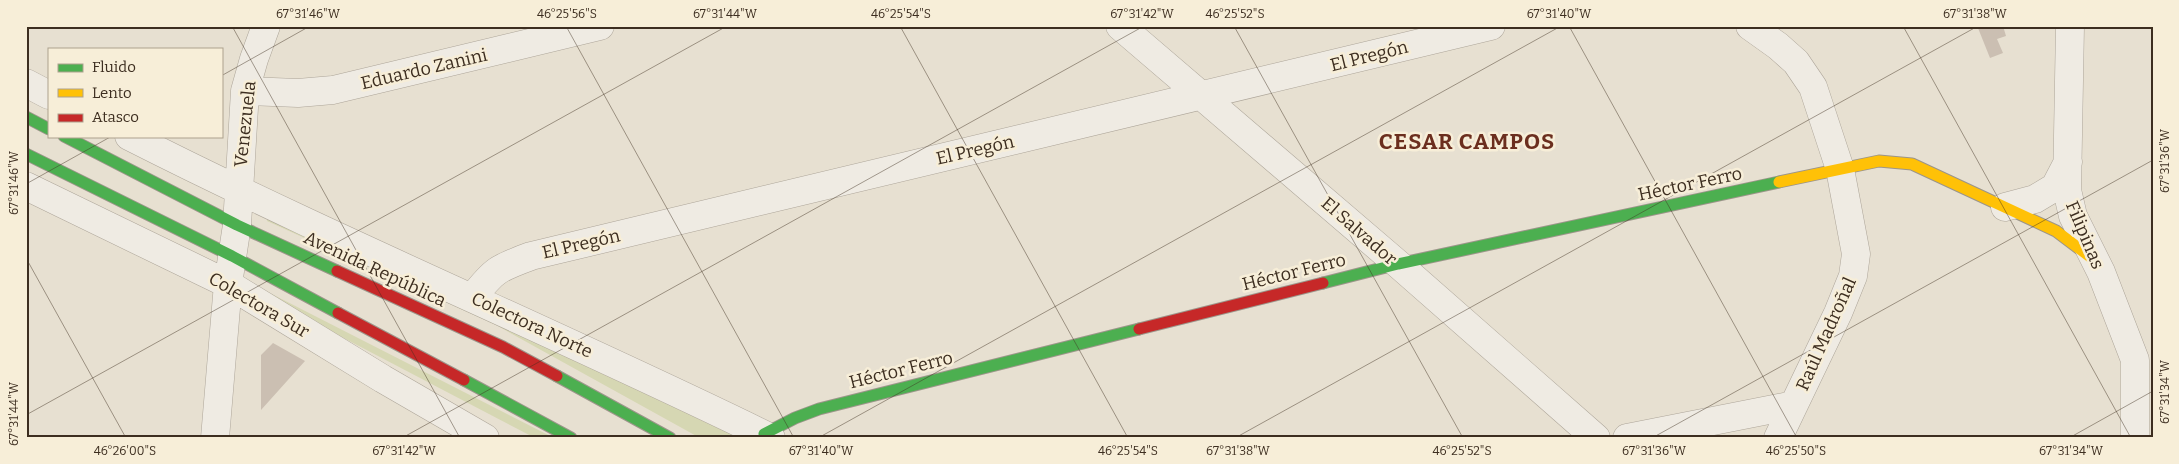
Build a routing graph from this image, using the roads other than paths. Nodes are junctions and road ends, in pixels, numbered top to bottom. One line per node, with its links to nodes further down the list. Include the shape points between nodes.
1 (266, 26): 8 (street, Venezuela)
2 (600, 26): 8 (street, Eduardo Zanini, via 333,90 298,93)
3 (1120, 26): 10 (street, El Salvador)
4 (1491, 26): 10 (street, El Pregón)
5 (1750, 26): 17 (street, Raúl Madroñal, via 1796,62 1813,88)
6 (2070, 26): 16 (street, Filipinas)
7 (26, 83): 9 (street)
8 (245, 91): 19 (street, Venezuela)
9 (48, 94)
10 (1203, 96): 24 (street, El Salvador); 26 (street, El Pregón, via 531,256 504,266 490,276)
11 (26, 117): 12 (street)
12 (48, 128)
13 (68, 138): 21 (street, Avenida República)
14 (134, 138): 19 (street, Colectora Norte)
15 (26, 154): 22 (street)
16 (2068, 160): 20 (street, via 2055,187 2035,199); 23 (street, Filipinas, via 2067,190 2073,216)
17 (1840, 170): 20 (street, Héctor Ferro, via 1879,161 1912,164); 24 (street, Héctor Ferro); 27 (street, Raúl Madroñal, via 1856,254 1853,276)
18 (26, 186): 25 (street, Colectora Sur)
19 (238, 191): 21 (street, Venezuela); 26 (street, Colectora Norte)
20 (2005, 207): 23 (street, Héctor Ferro, via 2056,231)
21 (237, 225): 22 (street, Venezuela); 32 (street, Avenida República, via 503,347)
22 (232, 256): 25 (street, Venezuela); 31 (street)
23 (2093, 259): 36 (street, Filipinas, via 2135,360)
24 (1398, 264): 29 (street, Héctor Ferro, via 819,409 795,418); 33 (street, El Salvador)
25 (228, 284): 28 (street, Colectora Sur); 30 (street, Venezuela)
26 (473, 297): 29 (street, Colectora Norte)
27 (1794, 405): 34 (street); 35 (street, Raúl Madroñal)
28 (467, 434)
29 (768, 436)
30 (215, 438)
31 (571, 438)
32 (670, 438)
33 (1596, 438)
34 (1627, 438)
35 (1778, 438)
36 (2134, 438)

